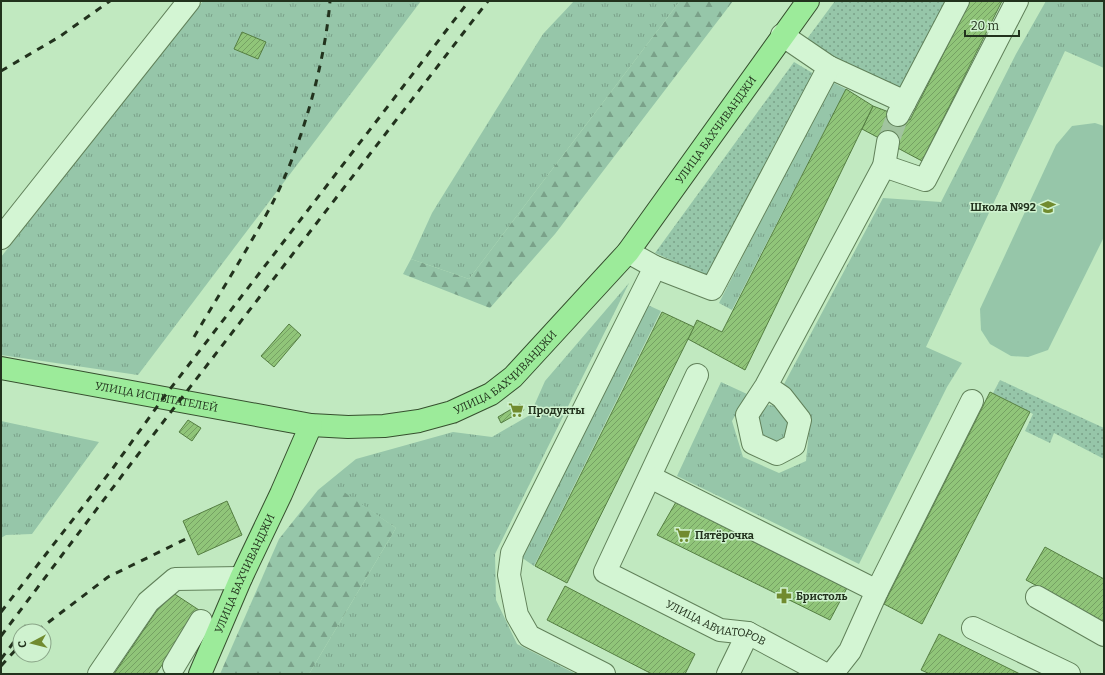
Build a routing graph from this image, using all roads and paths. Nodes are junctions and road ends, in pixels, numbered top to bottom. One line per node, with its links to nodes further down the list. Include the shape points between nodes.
1 (189, 1): 9 (street)
2 (808, 1): 5 (main road, УЛИЦА БАХЧИВАНДЖИ)
3 (958, 1): 6 (street, via 902,109)
4 (1017, 1): 8 (street, via 925,180)
5 (782, 35): 6 (street); 10 (main road, УЛИЦА БАХЧИВАНДЖИ)
6 (829, 67): 11 (street, via 712,289)
7 (888, 142): 8 (street)
8 (884, 166): 14 (street)
9 (1, 238)
10 (628, 252): 11 (street); 16 (main road, УЛИЦА БАХЧИВАНДЖИ, via 513,377 491,394 452,412 419,421 384,426)
11 (655, 267): 29 (street, via 512,553 509,575 517,614 528,636)
12 (1, 368): 16 (main road, УЛИЦА ИСПЫТАТЕЛЕЙ)
13 (697, 375): 17 (street)
14 (766, 386)
15 (972, 401): 19 (street)
16 (311, 425): 18 (main road, УЛИЦА БАХЧИВАНДЖИ)
17 (650, 477): 19 (street); 23 (street, УЛИЦА АВИАТОРОВ, via 605,572 720,630)
18 (241, 578): 27 (main road, УЛИЦА БАХЧИВАНДЖИ); 28 (street, via 175,579 148,602)
19 (877, 591): 32 (street, via 850,651)
20 (1038, 597): 24 (street)
21 (201, 621): 26 (street)
22 (973, 628): 33 (street)
23 (748, 633): 25 (street, УЛИЦА АВИАТОРОВ); 30 (street)
24 (1104, 635)
25 (796, 667): 31 (street, УЛИЦА АВИАТОРОВ)
26 (171, 670): 27 (street)
27 (200, 673)
28 (99, 674)
29 (604, 674)
30 (728, 674)
31 (825, 674)
32 (832, 674)
33 (1069, 674)

